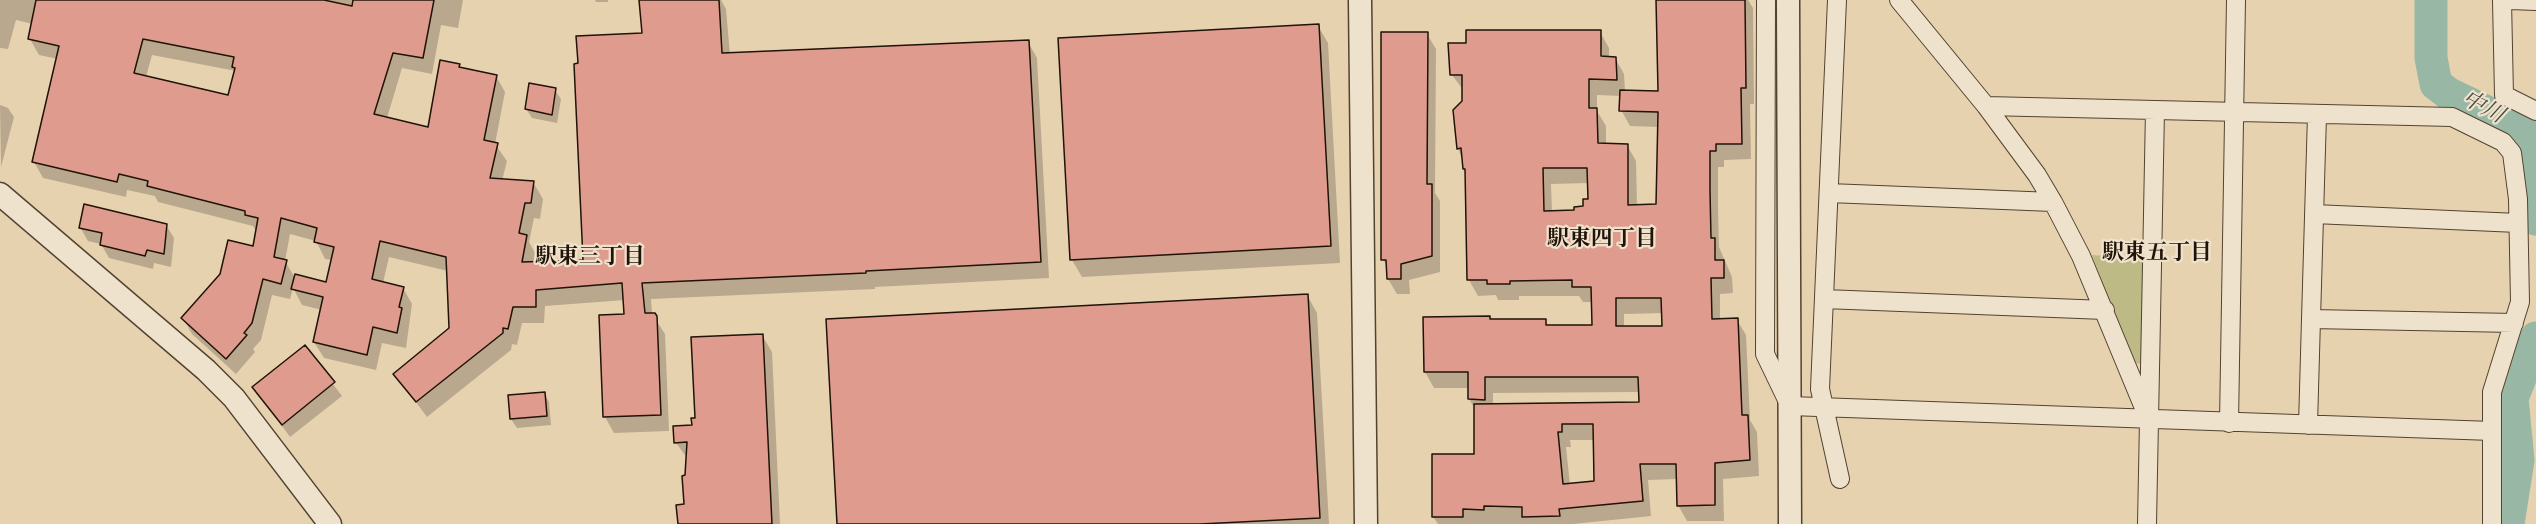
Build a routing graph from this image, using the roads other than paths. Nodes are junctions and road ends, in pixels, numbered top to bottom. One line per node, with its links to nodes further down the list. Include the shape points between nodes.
1 (1360, 0): 32 (street)
2 (1766, 0): 24 (street, via 1765,354)
3 (1788, 0): 24 (street)
4 (1837, 0): 15 (street)
5 (1899, 0): 10 (street)
6 (2236, 0): 13 (street)
7 (2502, 0): 12 (street, via 2504,95)
8 (2510, 0): 9 (street)
9 (2536, 1)
10 (1986, 106): 11 (street); 17 (street)
11 (2155, 111): 13 (street); 26 (street)
12 (2536, 111)
13 (2234, 112): 14 (street); 27 (street)
14 (2317, 115): 18 (street); 19 (street, via 2452,117 2503,142 2512,153)
15 (1829, 193): 17 (street); 20 (street)
16 (0, 194): 31 (street, via 206,370 234,398)
17 (2053, 202): 21 (street)
18 (2314, 214): 19 (street); 22 (street)
19 (2518, 223): 23 (street, via 2520,302)
20 (1824, 299): 21 (street); 25 (street, via 1820,389)
21 (2105, 310): 26 (street)
22 (2311, 319): 23 (street); 28 (street)
23 (2514, 323): 29 (street, via 2492,392)
24 (1790, 406): 25 (street); 33 (street)
25 (1824, 407): 26 (street); 30 (street)
26 (2149, 420): 27 (street); 34 (street)
27 (2229, 423): 28 (street)
28 (2308, 425): 29 (street)
29 (2492, 431): 35 (street)
30 (1840, 479)
31 (330, 524)
32 (1366, 524)
33 (1790, 524)
34 (2147, 524)
35 (2492, 524)

